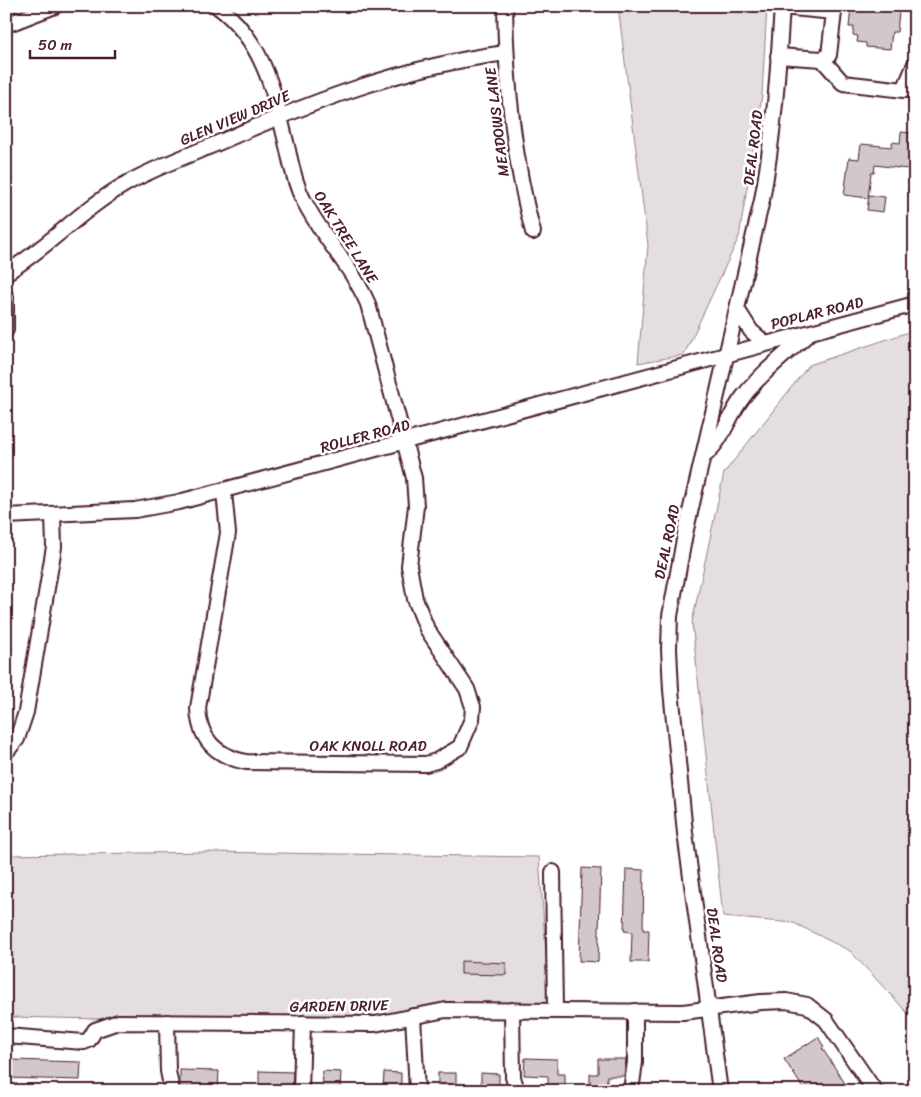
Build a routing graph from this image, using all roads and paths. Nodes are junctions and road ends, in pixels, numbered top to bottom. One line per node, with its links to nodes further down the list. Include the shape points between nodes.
1 (55, 6): 5 (street)
2 (217, 6): 10 (street, OAK TREE LANE, via 243,30 258,51)
3 (506, 6): 6 (street, MEADOWS LANE)
4 (782, 7): 7 (street, DEAL ROAD); 8 (street, via 834,12 829,55)
5 (6, 25)
6 (506, 53): 10 (street, GLEN VIEW DRIVE, via 402,73); 11 (street, MEADOWS LANE, via 513,132 524,200)
7 (778, 56): 8 (street); 15 (street, DEAL ROAD, via 768,166)
8 (822, 59): 9 (street, via 843,82 904,90)
9 (915, 64)
10 (278, 116): 12 (street, GLEN VIEW DRIVE, via 123,185 96,203 33,257); 20 (street, OAK TREE LANE, via 302,198 368,304)
11 (533, 232)
12 (6, 273)
13 (6, 297): 16 (street)
14 (915, 304): 17 (street, POPLAR ROAD)
15 (736, 309): 18 (street, via 750,330); 19 (street, DEAL ROAD)
16 (6, 330)
17 (808, 335): 18 (street, POPLAR ROAD); 21 (street, via 758,379 743,397 716,446)
18 (765, 343): 19 (street, POPLAR ROAD)
19 (726, 354): 20 (street, ROLLER ROAD); 21 (street, DEAL ROAD)
20 (405, 442): 22 (street, ROLLER ROAD); 22 (street, OAK KNOLL ROAD, via 416,492 409,566 415,599 427,629 467,688 473,707 472,719 460,747 426,764 246,762 234,760 210,746 199,722 198,708 228,533)
21 (703, 457): 27 (street, DEAL ROAD, via 675,582 669,649 685,833)
22 (224, 492): 23 (street, ROLLER ROAD, via 135,510)
23 (53, 515): 24 (street, ROLLER ROAD); 25 (street, via 54,547 26,712 16,738)
24 (6, 516)
25 (6, 752)
26 (553, 872): 29 (street)
27 (709, 1009): 30 (street, GARDEN DRIVE); 40 (street, DEAL ROAD); 41 (street, GARDEN DRIVE, via 761,1002 807,1005 826,1020)
28 (512, 1010): 29 (street, GARDEN DRIVE); 31 (street, GARDEN DRIVE, via 446,1010); 38 (street, via 513,1077)
29 (555, 1010): 30 (street, GARDEN DRIVE)
30 (635, 1011): 39 (street, via 635,1062)
31 (412, 1016): 33 (street, GARDEN DRIVE, via 375,1024); 37 (street)
32 (167, 1022): 33 (street, GARDEN DRIVE); 34 (street, GARDEN DRIVE, via 107,1024 94,1030 89,1040 84,1042); 35 (street, via 168,1071)
33 (303, 1023): 36 (street)
34 (6, 1036)
35 (172, 1091)
36 (301, 1091)
37 (417, 1091)
38 (517, 1091)
39 (631, 1091)
40 (720, 1091)
41 (876, 1091)

